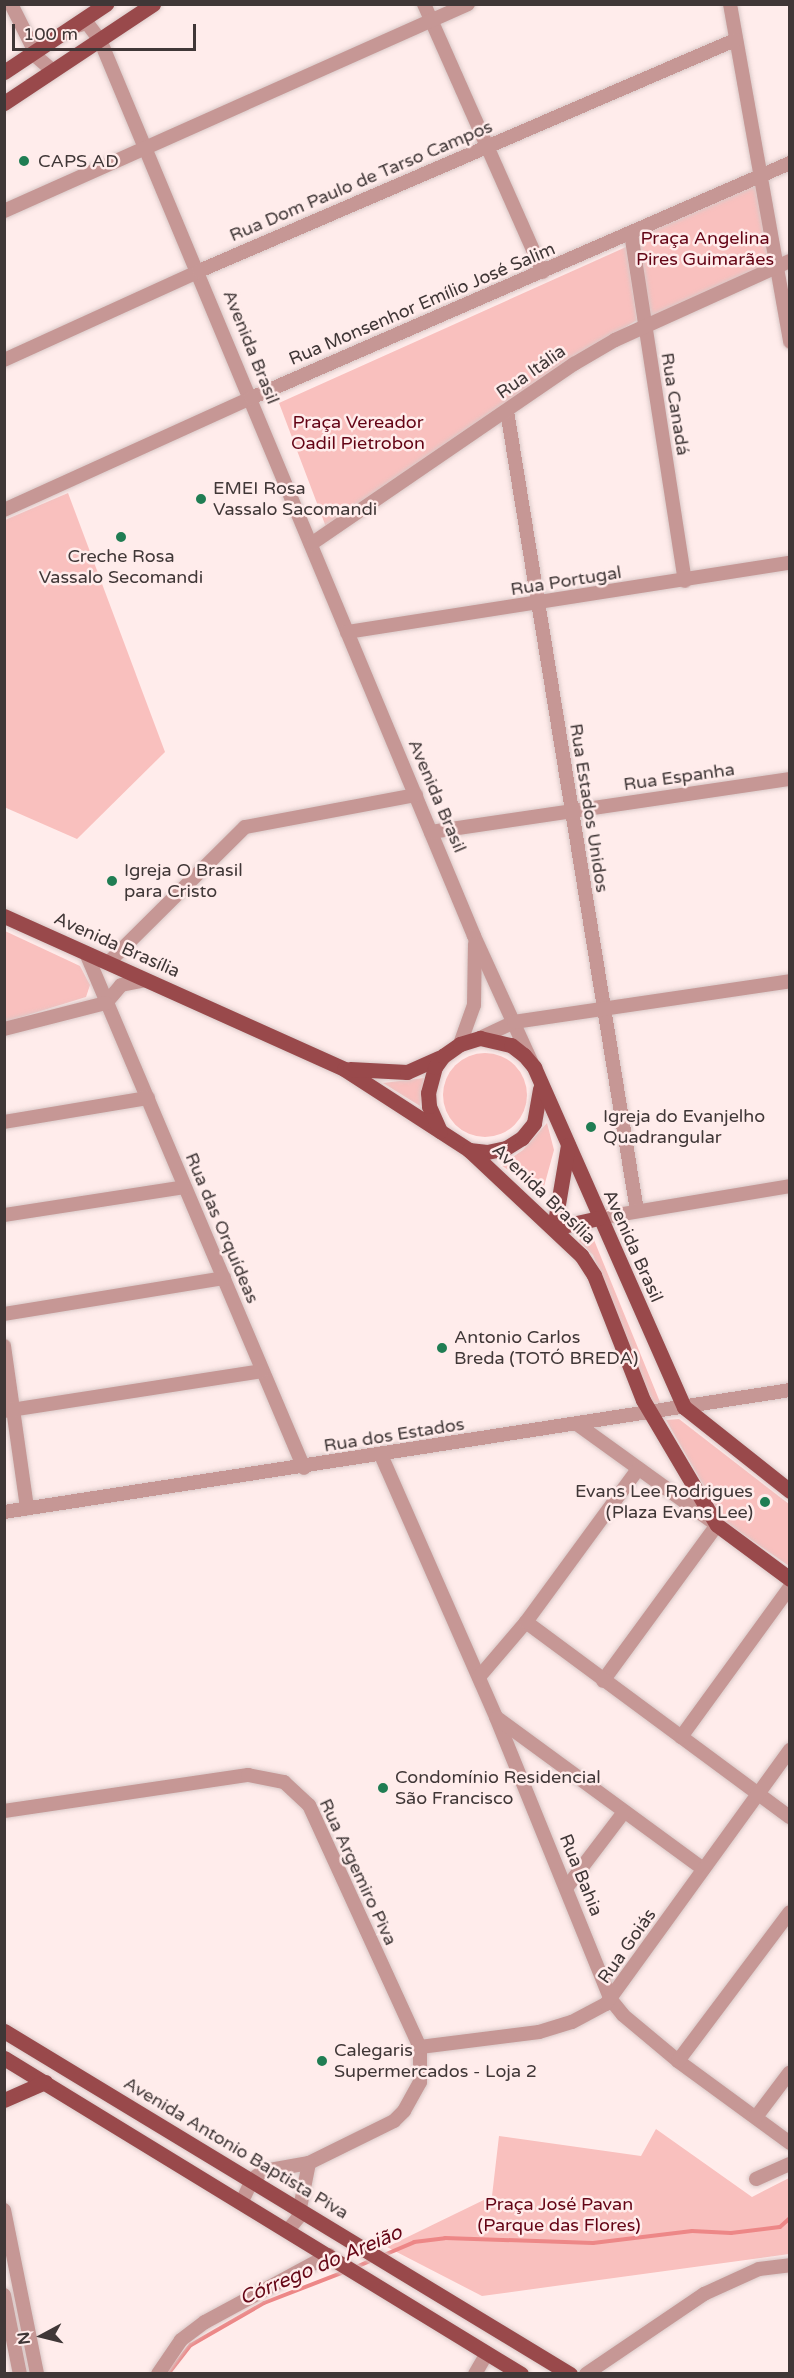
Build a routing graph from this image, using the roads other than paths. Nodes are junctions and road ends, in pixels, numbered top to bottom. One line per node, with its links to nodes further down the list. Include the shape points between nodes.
1 (11, 4): 11 (street)
2 (106, 4): 8 (main road)
3 (153, 4): 9 (main road)
4 (424, 4): 7 (street)
5 (468, 4): 7 (street)
6 (730, 4): 10 (street)
7 (431, 21): 15 (street); 16 (street)
8 (73, 27): 9 (street, via 87,23); 11 (main road)
9 (100, 40): 12 (main road); 16 (street, Avenida Brasil)
10 (735, 40): 15 (street, Rua Dom Paulo de Tarso Campos); 18 (street)
11 (35, 53): 12 (street); 13 (main road)
12 (53, 71): 14 (main road)
13 (4, 72)
14 (4, 104)
15 (488, 146): 22 (street, Rua Dom Paulo de Tarso Campos); 23 (street)
16 (145, 147): 19 (street); 22 (street, Avenida Brasil)
17 (789, 163): 18 (street, Rua Monsenhor Emílio José Salim)
18 (762, 174): 20 (street, Rua Monsenhor Emílio José Salim); 21 (street)
19 (4, 211)
20 (631, 233): 23 (street, Rua Monsenhor Emílio José Salim); 24 (street, Rua Canadá)
21 (783, 264): 24 (street, Rua Itália); 25 (street)
22 (199, 271): 26 (street, Rua Dom Paulo de Tarso Campos); 27 (street, Avenida Brasil)
23 (543, 272): 27 (street, Rua Monsenhor Emílio José Salim)
24 (644, 328): 28 (street, Rua Itália, via 574,364); 32 (street, Rua Canadá)
25 (789, 342)
26 (4, 360)
27 (252, 398): 29 (street, Rua Monsenhor Emílio José Salim); 30 (street, Avenida Brasil)
28 (507, 411): 30 (street, Rua Itália); 33 (street, Rua Estados Unidos)
29 (4, 510)
30 (311, 544): 34 (street, Avenida Brasil)
31 (789, 563): 32 (street, Rua Portugal)
32 (685, 581): 33 (street, Rua Portugal)
33 (538, 603): 34 (street, Rua Portugal); 37 (street, Rua Estados Unidos)
34 (347, 632): 36 (street, Avenida Brasil)
35 (789, 779): 37 (street, Rua Espanha)
36 (416, 795): 38 (street, Avenida Brasil); 42 (street, via 245,827)
37 (571, 811): 38 (street, Rua Espanha); 46 (street, Rua Estados Unidos)
38 (431, 832): 40 (street, Avenida Brasil)
39 (4, 916): 41 (main road, Avenida Brasília)
40 (474, 936): 47 (street, Avenida Brasil); 50 (street, Avenida Brasil, via 474,1005)
41 (86, 953): 42 (main road, Avenida Brasília); 45 (street, Rua das Orquídeas)
42 (108, 963): 43 (main road, Avenida Brasília)
43 (147, 980): 45 (street, via 121,985); 53 (main road, Avenida Brasília)
44 (789, 981): 46 (street)
45 (106, 1003): 48 (street); 55 (street, Rua das Orquídeas)
46 (602, 1009): 47 (street); 62 (street, Rua Estados Unidos)
47 (514, 1022): 49 (street); 52 (street, Avenida Brasil)
48 (4, 1029)
49 (480, 1038): 50 (main road); 52 (main road, via 511,1045)
50 (460, 1044): 51 (main road)
51 (443, 1056): 53 (main road, Avenida Brasília, via 407,1072 390,1074); 57 (main road, via 435,1067 428,1093 431,1113)
52 (534, 1067): 54 (main road, Avenida Brasil)
53 (344, 1068): 57 (main road, Avenida Brasília)
54 (540, 1086): 58 (main road, Avenida Brasil); 59 (main road, via 540,1105 534,1123 522,1138 506,1148 488,1152)
55 (148, 1098): 56 (street); 61 (street, Rua das Orquídeas)
56 (4, 1122)
57 (440, 1131): 59 (main road)
58 (567, 1145): 64 (main road, Avenida Brasil); 65 (main road)
59 (469, 1150): 65 (main road, Avenida Brasília)
60 (789, 1186): 62 (street)
61 (184, 1187): 63 (street); 66 (street, Rua das Orquídeas)
62 (637, 1211): 64 (street)
63 (4, 1215)
64 (599, 1218): 65 (main road); 71 (main road, Avenida Brasil)
65 (554, 1228): 73 (main road, Avenida Brasília, via 594,1275)
66 (224, 1278): 67 (street); 69 (street, Rua das Orquídeas)
67 (4, 1314)
68 (4, 1346): 72 (street)
69 (262, 1371): 72 (street); 76 (street, Rua das Orquídeas)
70 (789, 1390): 71 (street, Rua dos Estados)
71 (684, 1407): 73 (street, Rua dos Estados); 78 (main road)
72 (9, 1410): 79 (street)
73 (650, 1413): 74 (street, Rua dos Estados); 81 (main road, Avenida Brasília)
74 (578, 1424): 75 (street, Rua dos Estados); 77 (street)
75 (381, 1455): 76 (street, Rua dos Estados); 85 (street, Rua Bahia)
76 (304, 1468): 79 (street, Rua dos Estados)
77 (638, 1469): 81 (street); 84 (street)
78 (789, 1491)
79 (27, 1508): 80 (street, Rua dos Estados)
80 (4, 1512)
81 (717, 1525): 82 (main road); 86 (street)
82 (789, 1579)
83 (789, 1587): 88 (street)
84 (526, 1622): 85 (street); 86 (street)
85 (479, 1677): 87 (street, Rua Bahia)
86 (603, 1681): 88 (street)
87 (496, 1717): 92 (street); 95 (street, Rua Bahia)
88 (681, 1737): 90 (street)
89 (789, 1750): 90 (street, Rua Goiás)
90 (757, 1795): 93 (street); 94 (street, Rua Goiás)
91 (4, 1811): 99 (street, Rua Argemiro Piva, via 248,1775 284,1782 309,1805)
92 (624, 1812): 94 (street); 95 (street)
93 (789, 1817)
94 (703, 1869): 97 (street, Rua Goiás, via 624,1976)
95 (567, 1887): 97 (street, Rua Bahia)
96 (789, 1912): 101 (street)
97 (611, 2000): 99 (street, Rua Goiás, via 598,2010 540,2032); 101 (street, Rua Bahia)
98 (4, 2031): 109 (main road, Avenida Antonio Baptista Piva)
99 (420, 2047): 107 (street, Rua Argemiro Piva, via 420,2082 404,2111 375,2133)
100 (4, 2058): 103 (main road)
101 (678, 2061): 105 (street, Rua Bahia)
102 (789, 2072): 105 (street)
103 (45, 2082): 104 (main road); 112 (main road)
104 (4, 2100)
105 (756, 2117): 106 (street, Rua Bahia)
106 (789, 2143)
107 (309, 2163): 111 (street, Rua Argemiro Piva, via 270,2168); 114 (street)
108 (789, 2164): 110 (street)
109 (225, 2165): 111 (main road, Avenida Antonio Baptista Piva); 112 (main road, via 222,2176)
110 (756, 2179)
111 (252, 2180): 113 (street); 114 (main road, Avenida Antonio Baptista Piva)
112 (213, 2185): 113 (main road)
113 (242, 2201): 116 (main road)
114 (300, 2208): 116 (street); 119 (main road, Avenida Antonio Baptista Piva)
115 (4, 2210): 124 (street)
116 (289, 2229): 117 (main road)
117 (329, 2255): 121 (main road); 125 (street, via 205,2322 181,2340)
118 (789, 2265): 129 (street, via 759,2269 704,2294)
119 (409, 2276): 121 (main road); 128 (main road, Avenida Antonio Baptista Piva)
120 (4, 2295): 123 (street)
121 (398, 2297): 122 (main road)
122 (487, 2353): 126 (street); 127 (main road)
123 (20, 2373)
124 (37, 2373)
125 (158, 2373)
126 (474, 2373)
127 (521, 2373)
128 (570, 2373)
129 (586, 2373)

